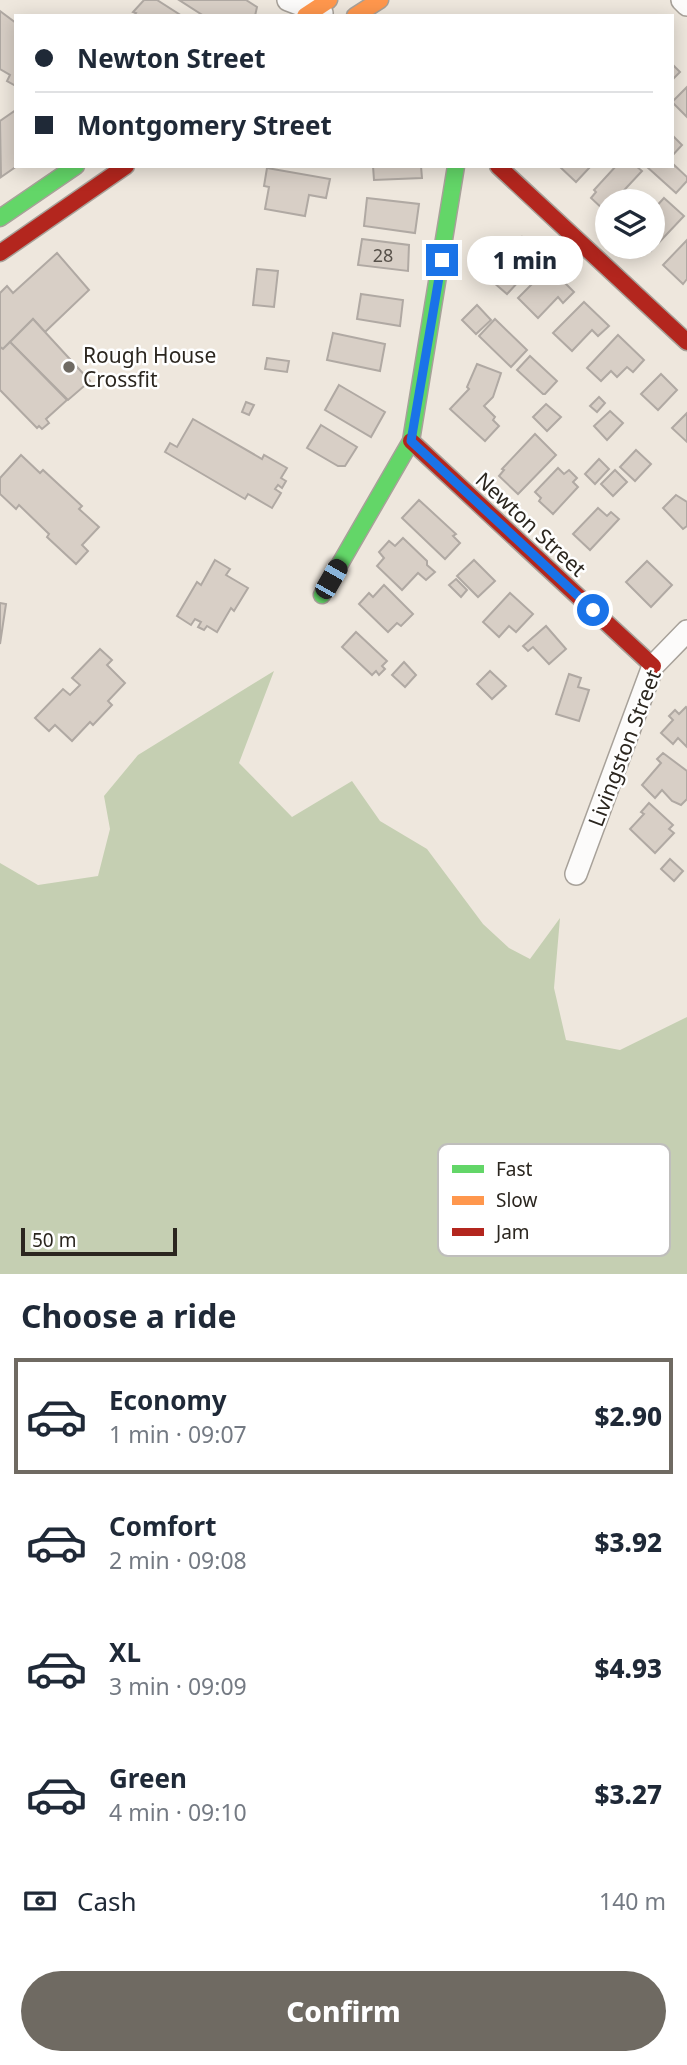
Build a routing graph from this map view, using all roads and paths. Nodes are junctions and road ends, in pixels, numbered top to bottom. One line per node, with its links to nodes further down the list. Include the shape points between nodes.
1 (288, 0): 5 (street)
2 (380, 0): 6 (street)
3 (682, 0): 4 (street)
4 (687, 5)
5 (319, 10)
6 (358, 14)
7 (73, 168): 11 (street)
8 (123, 168): 13 (street)
9 (456, 168): 16 (street)
10 (500, 168): 15 (street)
11 (21, 202): 12 (street); 13 (street)
12 (0, 218)
13 (37, 226): 14 (street)
14 (0, 253)
15 (687, 342)
16 (411, 441): 17 (street); 19 (street, Newton Street)
17 (322, 595)
18 (687, 631): 19 (street, Livingston Street)
19 (653, 666): 20 (street, Livingston Street)
20 (576, 874)

